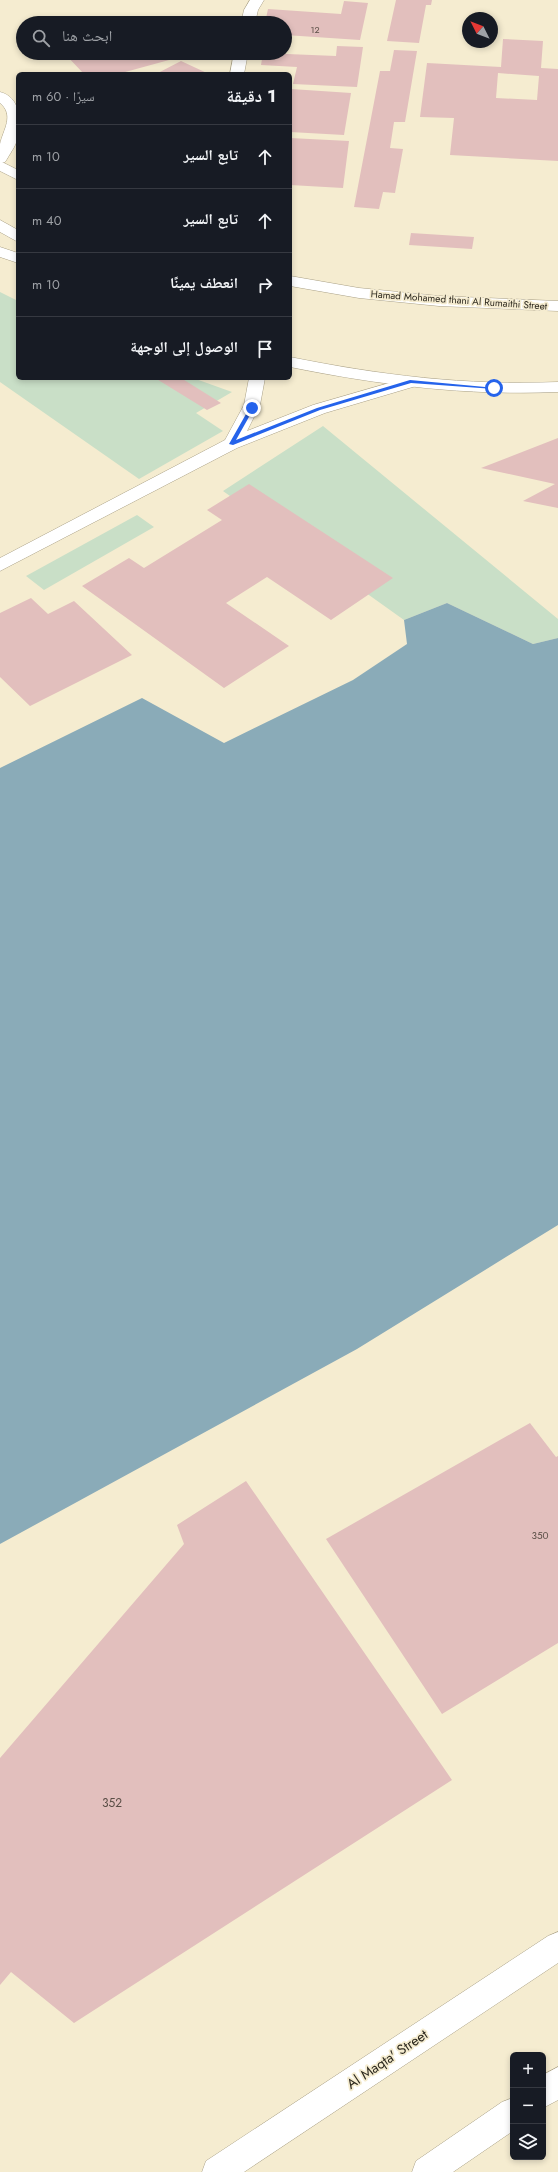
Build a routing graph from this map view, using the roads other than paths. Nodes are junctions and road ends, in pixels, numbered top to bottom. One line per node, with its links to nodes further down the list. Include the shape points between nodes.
1 (257, 0): 2 (main road)
2 (250, 16)
3 (240, 60): 4 (main road)
4 (237, 72)
5 (0, 96): 6 (main road, via 14,111 16,125)
6 (0, 160)
7 (0, 166): 8 (main road)
8 (16, 175)
9 (0, 225): 10 (main road)
10 (16, 235)
11 (0, 252): 12 (main road)
12 (16, 257)
13 (292, 281): 14 (main road, Hamad Mohamed thani Al Rumaithi Street, via 374,295 439,301)
14 (558, 306)
15 (292, 362): 17 (main road)
16 (257, 380): 19 (main road, via 252,408)
17 (410, 382): 18 (main road, via 466,387); 19 (main road, via 319,409)
18 (558, 387)
19 (231, 444): 20 (main road)
20 (0, 565)
21 (558, 1946): 25 (main road, Al Maqta' Street)
22 (558, 2082): 23 (main road)
23 (546, 2090)
24 (510, 2115): 26 (main road)
25 (216, 2172)
26 (427, 2172)

